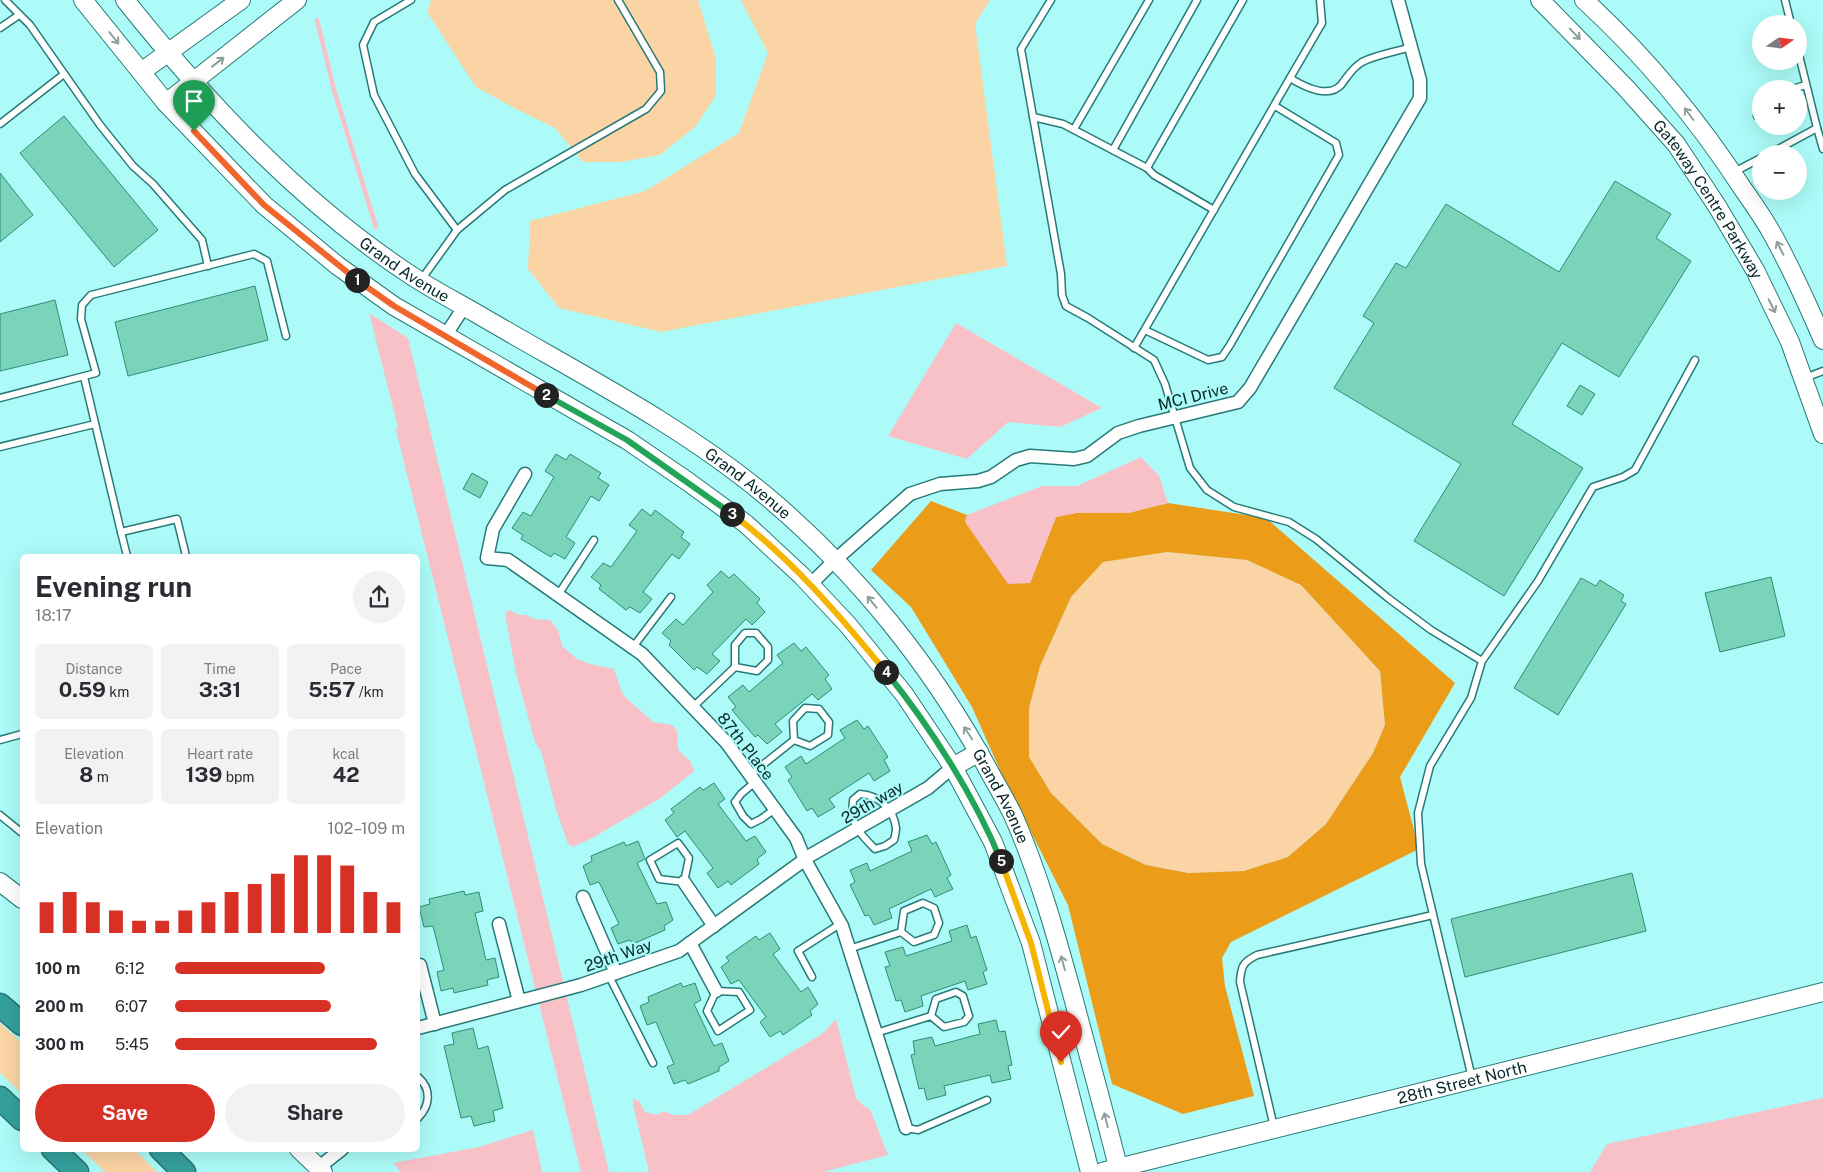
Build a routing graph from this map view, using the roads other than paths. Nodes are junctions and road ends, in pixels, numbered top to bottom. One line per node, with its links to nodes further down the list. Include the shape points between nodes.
1 (5, 0): 18 (lane)
2 (83, 0): 23 (street, Grand Avenue, one-way to 23)
3 (125, 0): 22 (street, Grand Avenue)
4 (241, 0): 22 (street)
5 (297, 0): 26 (street, one-way to 5)
6 (412, 0): 17 (lane)
7 (618, 0): 41 (lane, via 660,72 661,91 646,109 506,190)
8 (1051, 0): 30 (lane, via 1021,49)
9 (1149, 0): 33 (lane)
10 (1197, 0): 36 (lane)
11 (1243, 0): 38 (lane)
12 (1320, 0): 25 (lane, via 1322,22)
13 (1398, 0): 21 (street, MCI Drive)
14 (1540, 0): 53 (street, Gateway Centre Parkway, one-way to 53, via 1676,144 1755,270)
15 (1785, 0): 19 (lane)
16 (1587, 1): 39 (street, Gateway Centre Parkway, one-way to 16, via 1681,103)
17 (403, 2): 41 (lane, via 374,22 363,45 374,95 415,174)
18 (19, 15): 20 (lane); 24 (lane)
19 (1789, 15)
20 (0, 28)
21 (1411, 48): 25 (lane, via 1364,61 1352,68 1339,87 1323,92 1304,87); 55 (street, MCI Drive, via 1420,80 1420,98 1250,388 1238,402)
22 (168, 53): 23 (street); 26 (street, Grand Avenue)
23 (141, 72): 28 (street, Grand Avenue)
24 (64, 74): 31 (lane); 42 (lane, via 133,166 202,240)
25 (1290, 78): 29 (lane)
26 (193, 82): 28 (street); 43 (street, Grand Avenue, via 283,176 357,237)
27 (1807, 88): 32 (lane)
28 (166, 103): 47 (street, Grand Avenue, via 264,205 346,272)
29 (1275, 106): 40 (lane); 45 (lane, via 1336,143 1339,155 1230,345 1222,357 1208,360)
30 (1033, 117): 33 (lane); 49 (lane, via 1066,306)
31 (0, 124)
32 (1817, 128): 34 (lane); 35 (lane)
33 (1074, 129): 36 (lane)
34 (1786, 145)
35 (1823, 148)
36 (1113, 150): 38 (lane)
37 (1752, 163): 39 (lane)
38 (1147, 168): 40 (lane)
39 (1733, 173): 48 (street, Gateway Centre Parkway, one-way to 39, via 1770,229)
40 (1214, 210): 45 (lane)
41 (456, 230): 43 (lane)
42 (208, 266): 46 (lane, via 254,254 267,261); 52 (lane, via 91,295 82,305 81,319 96,374)
43 (420, 281): 44 (street, Grand Avenue)
44 (464, 306): 47 (street); 64 (street, Grand Avenue, via 646,411 706,452 764,495)
45 (1145, 330): 49 (lane)
46 (286, 336)
47 (445, 336): 65 (street, Grand Avenue, via 627,440 680,476 746,524)
48 (1823, 340)
49 (1134, 348): 55 (lane, via 1154,360 1165,384)
50 (1695, 360): 69 (lane, via 1635,470 1593,487 1538,581)
51 (1823, 371): 53 (lane)
52 (84, 377): 54 (lane); 56 (lane)
53 (1804, 378): 57 (street, Gateway Centre Parkway)
54 (0, 398)
55 (1174, 418): 64 (street, MCI Drive, via 1118,434 1087,456 1074,459 1030,456 1016,460 991,477 940,484 910,494); 69 (lane, via 1190,468 1207,490 1234,507 1288,522 1316,539 1431,630)
56 (95, 424): 58 (lane); 60 (lane)
57 (1823, 434)
58 (0, 447)
59 (525, 474): 66 (street, 87th Place, via 493,529 487,558 508,560)
60 (120, 532): 62 (lane); 63 (lane, via 177,519)
61 (594, 540): 66 (lane)
62 (126, 554)
63 (186, 554)
64 (834, 561): 65 (street, MCI Drive); 75 (street, Grand Avenue, one-way to 64, via 922,665 867,596)
65 (810, 585): 76 (street, Grand Avenue, via 848,625 904,694)
66 (558, 594): 68 (street, 87th Place)
67 (671, 597): 68 (lane)
68 (633, 647): 71 (street, 87th Place)
69 (1482, 661): 88 (lane, via 1471,698 1430,766 1418,813 1421,864)
70 (735, 666): 70 (lane, via 735,645 745,633 756,633 768,647 768,660 757,671); 71 (lane)
71 (694, 707): 77 (street, 87th Place, via 726,742)
72 (20, 735): 73 (lane)
73 (0, 740)
74 (794, 740): 74 (lane, via 810,746 828,735 829,722 818,709 805,708 793,721); 77 (lane)
75 (979, 752): 76 (street); 121 (street, Grand Avenue, one-way to 75, via 1100,1096 1050,914 1012,813)
76 (953, 767): 79 (street, 29th way, via 928,788); 124 (street, Grand Avenue, via 993,842 1031,943)
77 (752, 779): 78 (street, 87th Place); 78 (lane, via 735,802 743,816 751,824)
78 (775, 809): 83 (street, 87th Place, via 796,838)
79 (890, 810): 81 (street, 29th way); 81 (lane, via 871,795 860,794 853,800 851,811); 81 (lane, via 896,827 894,840 885,846 875,849)
80 (0, 815): 82 (lane)
81 (856, 830): 83 (street, 29th way)
82 (20, 831)
83 (805, 860): 90 (street, 87th Place); 91 (street, 29th Way)
84 (0, 882): 87 (street)
85 (684, 882): 85 (lane, via 689,858 678,843 650,860 659,879); 91 (street)
86 (583, 897): 96 (street)
87 (20, 898)
88 (1433, 916): 109 (lane); 115 (lane, via 1257,955 1241,969 1240,982)
89 (499, 924): 100 (street)
90 (840, 924): 94 (street, 87th Place); 97 (lane, via 798,951)
91 (714, 926): 93 (street, 29th Way)
92 (901, 932): 92 (lane, via 904,911 922,903 934,908 939,923 934,935 914,942); 94 (lane)
93 (690, 943): 96 (street, 29th Way, via 679,951); 98 (street)
94 (849, 949): 106 (street, 87th Place)
95 (420, 965): 104 (street)
96 (612, 974): 100 (street, 29th Way); 107 (lane)
97 (812, 976)
98 (716, 991): 98 (lane, via 738,992 750,1010 718,1032 707,1011)
99 (1823, 992): 109 (street, 28th Street North)
100 (519, 1002): 104 (street, 29th Way)
101 (0, 1005): 103 (highway)
102 (932, 1016): 102 (lane, via 936,999 956,992 963,996 969,1016 964,1022 944,1028); 106 (lane)
103 (20, 1022)
104 (435, 1024): 105 (street, 29th Way)
105 (420, 1028)
106 (876, 1033): 114 (street, 87th Place)
107 (653, 1063)
108 (420, 1078): 112 (lane, via 428,1094)
109 (1472, 1079): 115 (street, 28th Street North)
110 (0, 1098): 113 (highway)
111 (987, 1100): 114 (lane, via 918,1130)
112 (420, 1116)
113 (20, 1117)
114 (906, 1128)
115 (1275, 1128): 121 (street, 28th Street North)
116 (56, 1152): 122 (highway)
117 (164, 1152): 123 (highway)
118 (302, 1152): 120 (street)
119 (339, 1152): 120 (street)
120 (320, 1170)
121 (1109, 1170)
122 (76, 1172)
123 (184, 1172)
124 (1090, 1172)

